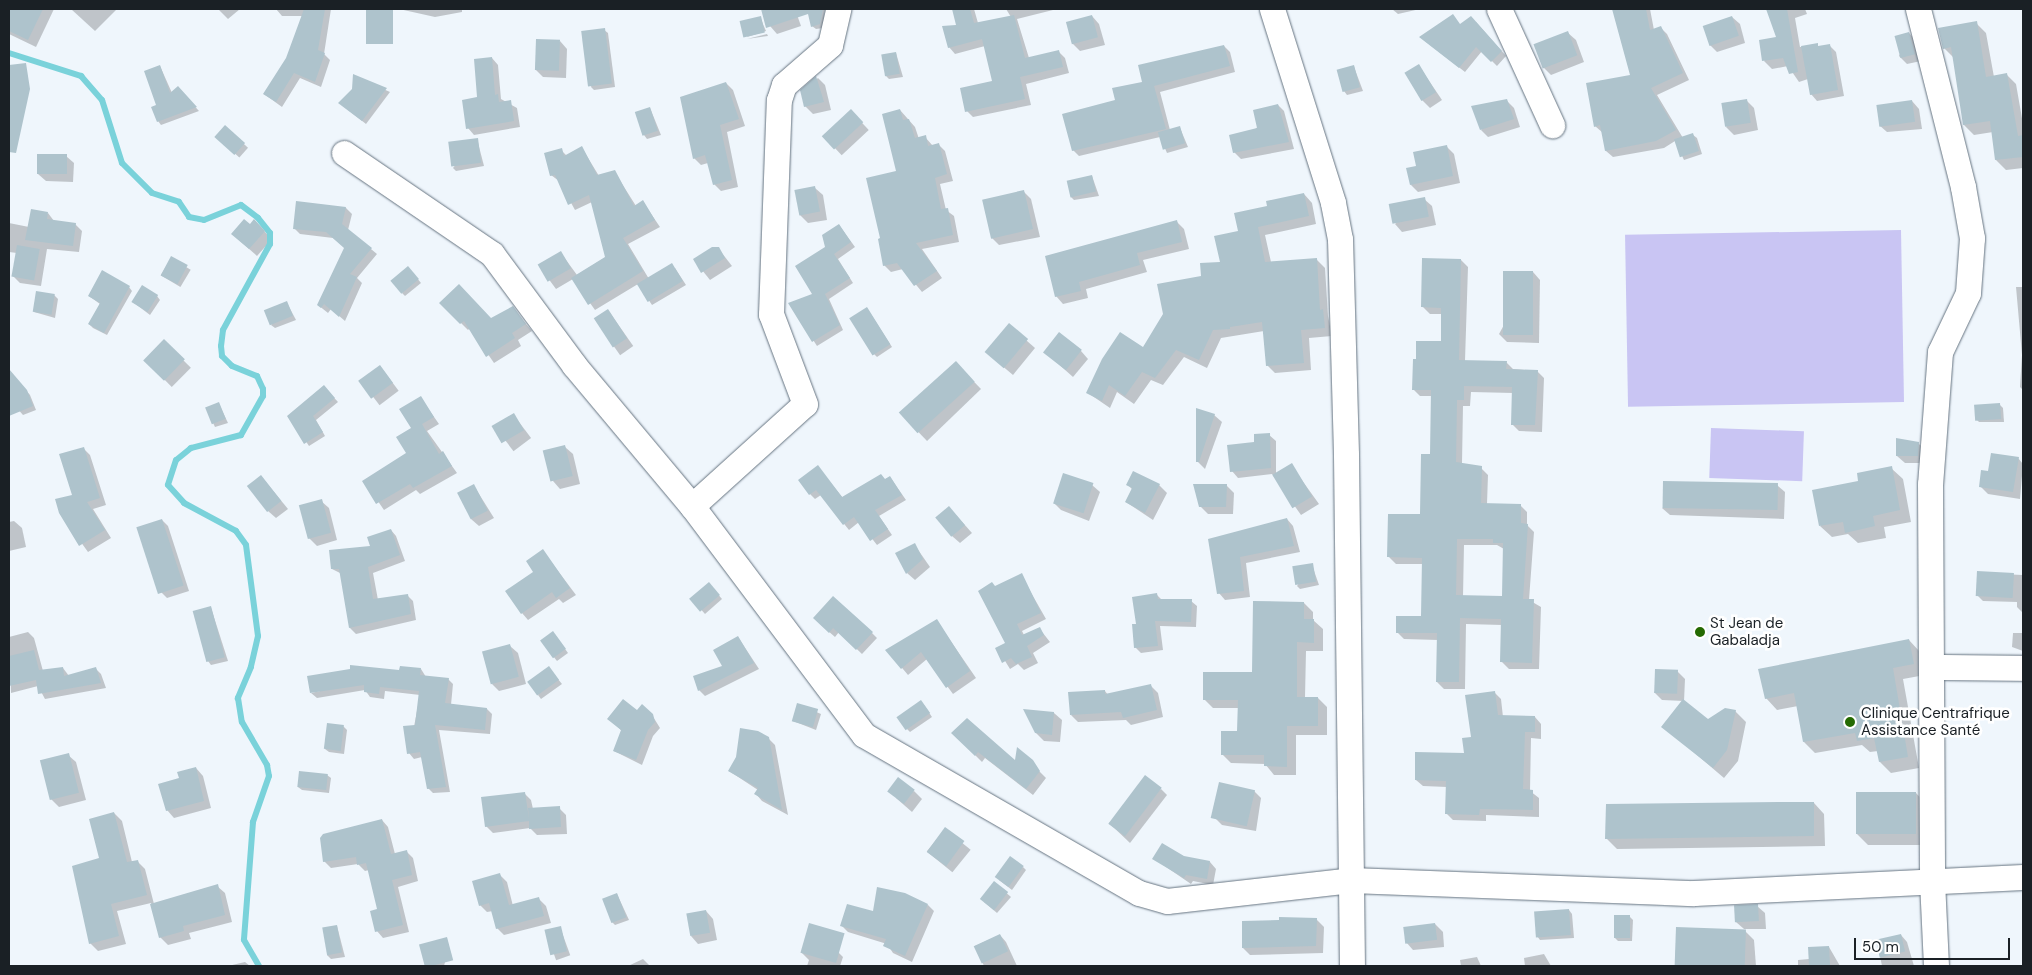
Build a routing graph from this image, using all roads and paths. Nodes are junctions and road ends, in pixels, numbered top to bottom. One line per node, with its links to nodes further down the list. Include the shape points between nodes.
1 (838, 9): 7 (street, via 830,45 784,85 779,100 770,314 805,404)
2 (1272, 9): 11 (street, via 1333,202 1340,239)
3 (1499, 9): 5 (street)
4 (1918, 9): 8 (street, via 1965,197 1972,238 1968,293 1940,352 1930,484)
5 (1552, 125)
6 (344, 153): 7 (street, via 485,246 574,365)
7 (692, 506): 11 (street, via 854,723 871,741 1138,893 1167,901)
8 (1933, 667): 9 (street); 12 (street)
9 (2023, 668)
10 (2023, 878): 12 (street)
11 (1351, 880): 12 (street, via 1694,894); 13 (street)
12 (1932, 881): 14 (street)
13 (1352, 966)
14 (1936, 966)

